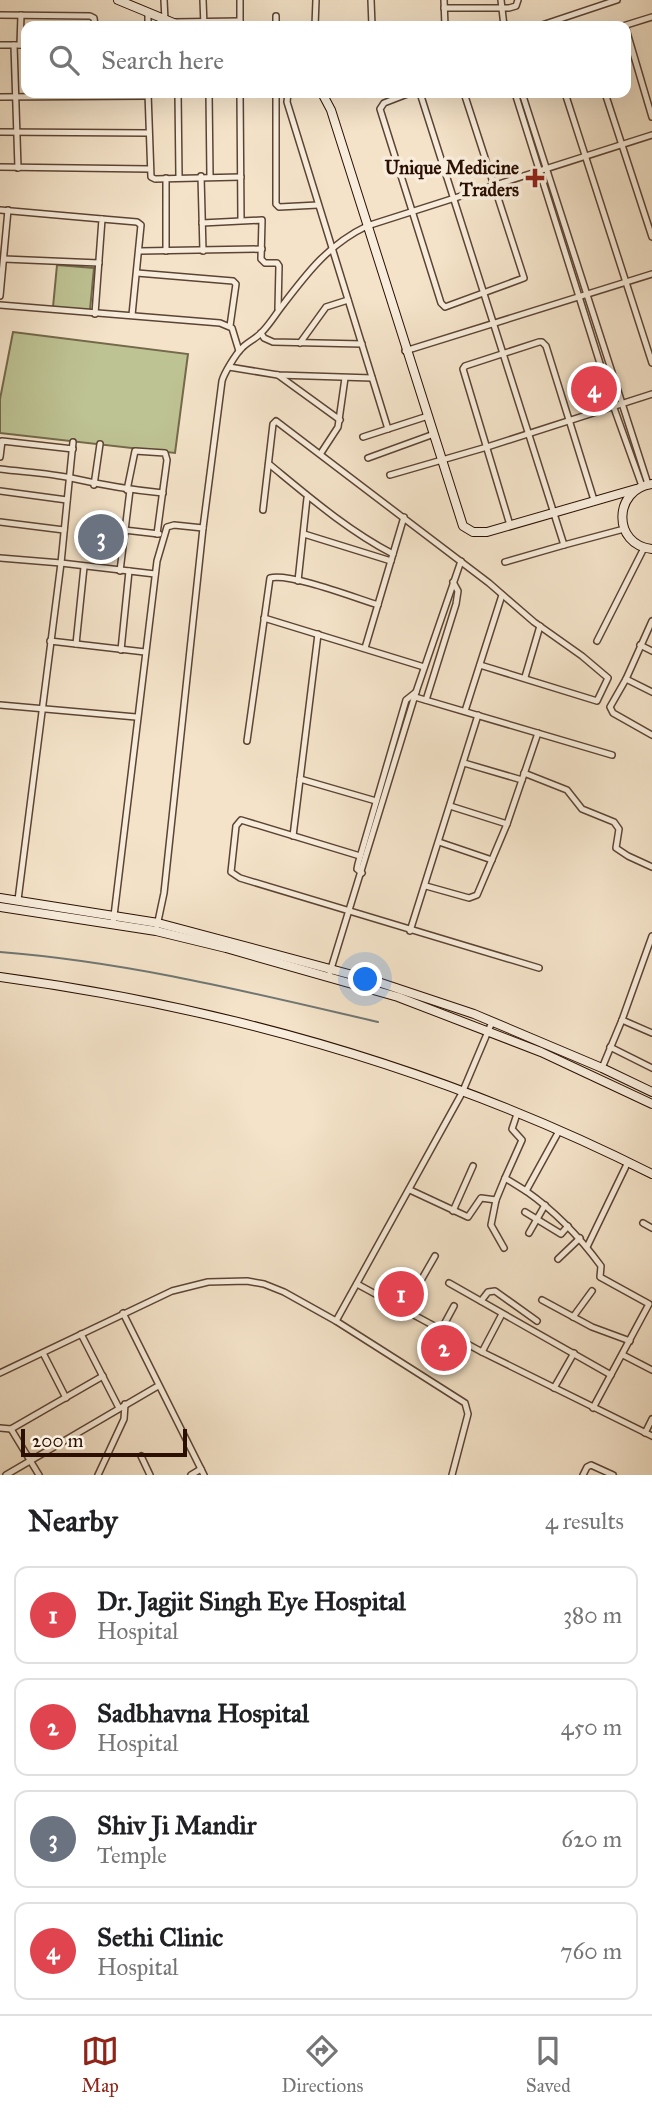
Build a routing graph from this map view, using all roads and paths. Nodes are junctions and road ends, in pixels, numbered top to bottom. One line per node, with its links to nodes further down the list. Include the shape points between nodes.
1 (118, 0): 11 (main road)
2 (164, 0): 22 (street)
3 (203, 0): 23 (street)
4 (240, 0): 24 (street)
5 (316, 0): 26 (street)
6 (371, 0): 27 (street)
7 (444, 0): 12 (street)
8 (501, 0): 13 (street)
9 (518, 0): 13 (street, via 514,7)
10 (617, 0): 30 (street)
11 (128, 2): 14 (main road)
12 (444, 8): 13 (street); 28 (street)
13 (502, 9): 29 (street)
14 (148, 12): 20 (street); 21 (main road)
15 (0, 15): 16 (street)
16 (21, 15): 19 (street, via 90,16); 33 (street)
17 (276, 16): 25 (street)
18 (652, 17): 31 (street)
19 (94, 21)
20 (148, 21)
21 (168, 21)
22 (173, 21)
23 (204, 21)
24 (240, 21)
25 (276, 21)
26 (315, 21)
27 (372, 21)
28 (444, 21)
29 (503, 21)
30 (554, 21)
31 (631, 25)
32 (0, 45): 33 (street)
33 (20, 45): 36 (street)
34 (631, 47): 52 (street)
35 (0, 97): 36 (street)
36 (16, 97): 37 (street); 54 (street)
37 (21, 97)
38 (148, 98): 55 (street)
39 (178, 98): 65 (street)
40 (209, 98): 64 (street)
41 (240, 98): 66 (street)
42 (276, 98): 70 (street, via 276,204)
43 (287, 98): 70 (street)
44 (325, 98): 77 (main road)
45 (397, 98): 73 (street, via 380,110)
46 (422, 98): 69 (street)
47 (466, 98): 68 (street)
48 (517, 98): 62 (street)
49 (523, 98): 62 (street)
50 (567, 98): 58 (street)
51 (607, 98): 57 (street)
52 (652, 117)
53 (0, 132): 54 (street)
54 (17, 132): 55 (street); 60 (street)
55 (148, 134): 61 (street)
56 (652, 135): 57 (street)
57 (622, 145): 58 (street); 78 (street)
58 (585, 157): 62 (street); 88 (street)
59 (0, 167): 60 (street)
60 (18, 168): 61 (street)
61 (149, 169): 67 (street, via 153,178)
62 (543, 171): 68 (street); 91 (street)
63 (201, 176): 64 (street); 65 (street); 76 (street)
64 (210, 176): 66 (street)
65 (179, 177): 67 (street)
66 (241, 177): 75 (street)
67 (166, 178): 82 (street)
68 (494, 187): 69 (street); 89 (street, via 524,278)
69 (454, 200): 73 (street); 89 (street)
70 (318, 205): 79 (street)
71 (0, 210): 72 (street)
72 (8, 210): 74 (street); 84 (street)
73 (412, 211): 77 (street); 89 (street, via 443,306)
74 (102, 219): 81 (street, via 139,223); 85 (street)
75 (241, 220): 76 (street); 80 (street, via 262,220)
76 (202, 223): 83 (street)
77 (367, 226): 79 (street); 103 (main road)
78 (652, 237)
79 (331, 248): 92 (street); 94 (street)
80 (262, 249): 83 (street); 94 (street, via 263,262 279,266)
81 (140, 251): 82 (street); 86 (street)
82 (166, 251): 83 (street)
83 (202, 251)
84 (4, 259): 85 (street); 90 (street)
85 (99, 263): 95 (street)
86 (137, 273): 96 (street); 98 (street, via 233,281)
87 (652, 274): 88 (street)
88 (626, 282): 91 (street); 105 (street)
89 (482, 294): 97 (street)
90 (0, 296)
91 (583, 296): 97 (street); 111 (street); 112 (street)
92 (348, 300): 100 (street, via 326,307); 101 (street)
93 (0, 305): 95 (street)
94 (278, 311): 99 (street)
95 (95, 314): 96 (street)
96 (132, 315): 98 (street)
97 (493, 324): 103 (street); 104 (street)
98 (230, 326): 102 (street)
99 (261, 333): 100 (street, via 274,342); 102 (street)
100 (300, 342): 101 (street)
101 (362, 344): 109 (street)
102 (239, 351): 106 (street)
103 (405, 351): 113 (main road)
104 (504, 354): 115 (street, via 545,344); 118 (street); 123 (street, via 463,369)
105 (652, 363)
106 (229, 367): 107 (street); 145 (street, via 222,381)
107 (278, 375): 108 (street); 114 (street)
108 (345, 378): 109 (street); 114 (street)
109 (372, 378): 116 (street)
110 (652, 394): 111 (street)
111 (622, 405): 112 (street); 133 (street)
112 (614, 408): 115 (street); 133 (street)
113 (428, 416): 116 (street); 119 (main road)
114 (340, 420): 124 (street)
115 (569, 421): 118 (street); 139 (street)
116 (388, 429): 120 (street)
117 (3, 432): 121 (street)
118 (527, 433): 123 (street); 141 (street)
119 (433, 434): 126 (street); 127 (main road)
120 (363, 437)
121 (2, 441): 125 (street); 131 (street, via 73,446)
122 (100, 444): 132 (street)
123 (487, 447): 127 (street); 144 (street)
124 (321, 453): 128 (street, via 276,421); 142 (street)
125 (0, 457)
126 (368, 458)
127 (442, 459): 130 (street); 144 (main road, via 465,529 481,533)
128 (269, 464): 137 (street); 140 (street)
129 (0, 469): 131 (street)
130 (390, 475)
131 (70, 478): 132 (street); 138 (street)
132 (94, 485): 134 (street)
133 (644, 486): 139 (main road); 146 (main road, via 628,497 623,507)
134 (129, 490): 136 (street); 136 (street, via 133,455 138,450 163,452); 148 (street)
135 (0, 491): 138 (street)
136 (163, 493): 149 (street)
137 (307, 498): 150 (street); 153 (street)
138 (67, 500): 147 (street)
139 (594, 500): 141 (main road)
140 (263, 510)
141 (553, 512): 144 (main road); 151 (street)
142 (404, 517): 153 (street); 156 (street)
143 (0, 522): 147 (street)
144 (510, 525)
145 (203, 528): 149 (street, via 170,525); 214 (street)
146 (624, 529): 151 (street); 152 (main road, via 629,538)
147 (64, 530): 158 (street)
148 (124, 530): 149 (street); 160 (street)
149 (160, 534): 162 (street)
150 (304, 534): 155 (street); 163 (street)
151 (564, 545): 157 (street)
152 (648, 548): 172 (street)
153 (393, 554): 155 (street)
154 (0, 558): 158 (street)
155 (390, 561): 166 (street)
156 (461, 561): 164 (street); 165 (street)
157 (505, 562)
158 (61, 563): 159 (street); 171 (street)
159 (84, 567): 160 (street); 173 (street)
160 (120, 570): 161 (street)
161 (129, 572): 162 (street); 176 (street)
162 (155, 574): 178 (street)
163 (298, 581): 166 (street); 167 (street, via 270,578)
164 (453, 582): 180 (street); 185 (street, via 458,591 456,604)
165 (502, 595): 169 (street); 179 (street)
166 (378, 605): 175 (street)
167 (264, 618): 170 (street); 193 (street)
168 (652, 621): 174 (street)
169 (540, 626): 181 (street); 181 (street, via 608,678 597,701)
170 (318, 634): 175 (street); 197 (street)
171 (50, 641): 173 (street); 187 (street)
172 (597, 641)
173 (76, 644): 176 (street)
174 (640, 645): 177 (street); 182 (street)
175 (365, 649): 180 (street)
176 (121, 650): 178 (street)
177 (652, 651)
178 (145, 652): 190 (street)
179 (480, 665): 181 (street); 188 (street)
180 (424, 667): 184 (street)
181 (524, 677)
182 (626, 679): 183 (street); 192 (street, via 610,710)
183 (652, 692)
184 (415, 694): 185 (street); 199 (street, via 406,700); 207 (street)
185 (426, 700): 188 (street)
186 (0, 705): 187 (street)
187 (42, 710): 190 (street); 210 (street)
188 (465, 711): 189 (street)
189 (478, 715): 191 (street); 195 (street)
190 (136, 717): 213 (street)
191 (538, 733): 194 (street); 196 (street)
192 (652, 735)
193 (247, 741)
194 (612, 755)
195 (464, 762): 198 (street); 200 (street)
196 (524, 774): 198 (street); 206 (street, via 567,790 582,808 614,822 616,848)
197 (300, 779): 199 (street); 202 (street)
198 (522, 780): 201 (street)
199 (376, 801): 204 (street)
200 (450, 806): 201 (street); 203 (street)
201 (507, 824): 205 (street)
202 (293, 836): 204 (street); 212 (street, via 239,821 232,875)
203 (439, 842): 205 (street); 208 (street)
204 (360, 856): 207 (street, via 358,869)
205 (492, 860): 208 (street, via 473,898)
206 (652, 867)
207 (362, 873): 212 (street)
208 (426, 886): 215 (street)
209 (0, 898): 210 (main road)
210 (18, 900): 213 (main road)
211 (0, 907): 213 (main road)
212 (350, 912): 215 (street); 218 (street)
213 (115, 920): 214 (main road)
214 (157, 927): 218 (main road)
215 (410, 931): 217 (street)
216 (652, 936): 220 (street)
217 (539, 968)
218 (330, 973): 221 (main road, via 374,981); 222 (main road)
219 (0, 977): 228 (main road, via 202,1011 337,1048)
220 (622, 1020): 223 (street); 224 (street)
221 (492, 1022): 222 (street); 225 (main road)
222 (487, 1032): 228 (street); 229 (main road)
223 (652, 1033)
224 (610, 1048): 225 (street); 226 (street)
225 (602, 1068): 227 (main road)
226 (652, 1068)
227 (652, 1092)
228 (462, 1093): 230 (main road); 236 (street)
229 (652, 1104)
230 (517, 1114): 231 (main road); 235 (street, via 512,1129 522,1140)
231 (559, 1131): 232 (main road); 237 (street)
232 (628, 1162): 234 (main road); 248 (street)
233 (473, 1166): 240 (street)
234 (652, 1174)
235 (505, 1178): 237 (street); 238 (street)
236 (410, 1190): 240 (street); 253 (street)
237 (526, 1191): 239 (street)
238 (496, 1200): 240 (street, via 481,1198 468,1217); 249 (street, via 491,1225)
239 (545, 1205): 242 (street); 244 (street)
240 (453, 1211)
241 (525, 1212): 242 (street)
242 (537, 1219): 244 (street, via 561,1234); 246 (street)
243 (643, 1223): 245 (street)
244 (568, 1226): 247 (street)
245 (652, 1228)
246 (530, 1233)
247 (580, 1238): 248 (street); 251 (street)
248 (587, 1247): 262 (street, via 601,1266 600,1277 648,1302)
249 (504, 1248)
250 (435, 1256): 258 (street)
251 (558, 1259)
252 (449, 1283): 256 (street)
253 (357, 1284): 258 (street); 263 (street)
254 (592, 1291): 261 (street)
255 (542, 1300): 261 (street)
256 (481, 1301): 260 (street); 264 (street, via 495,1291)
257 (454, 1306): 266 (street)
258 (404, 1310): 266 (street)
259 (124, 1313): 263 (street, via 172,1290 208,1282 247,1281 275,1288); 267 (street); 277 (street)
260 (502, 1314): 269 (street); 271 (street)
261 (573, 1317): 268 (street)
262 (643, 1320): 265 (street); 268 (street)
263 (336, 1321): 296 (street, via 465,1403 467,1414)
264 (537, 1321)
265 (652, 1325)
266 (441, 1330): 269 (street)
267 (81, 1334): 270 (street); 276 (street)
268 (630, 1341): 272 (street)
269 (482, 1352): 278 (street)
270 (43, 1353): 274 (street); 279 (street)
271 (574, 1353): 275 (street); 278 (street)
272 (623, 1355): 273 (street); 275 (street)
273 (652, 1370)
274 (0, 1373)
275 (611, 1375): 282 (street)
276 (103, 1376): 279 (street); 281 (street)
277 (158, 1386): 280 (street); 290 (street)
278 (554, 1388): 282 (street)
279 (66, 1398): 285 (street)
280 (125, 1404): 281 (street); 293 (street, via 124,1419)
281 (119, 1408): 289 (street)
282 (593, 1408): 286 (street)
283 (652, 1419): 286 (street)
284 (0, 1428): 285 (street)
285 (11, 1429): 289 (street)
286 (645, 1433): 287 (street)
287 (652, 1436)
288 (141, 1456): 294 (street)
289 (31, 1461): 291 (street); 292 (street)
290 (202, 1472): 295 (street)
291 (6, 1475)
292 (39, 1475)
293 (98, 1475)
294 (150, 1475)
295 (191, 1475)
296 (452, 1475)
297 (583, 1475): 298 (street, via 591,1465)
298 (613, 1475)

